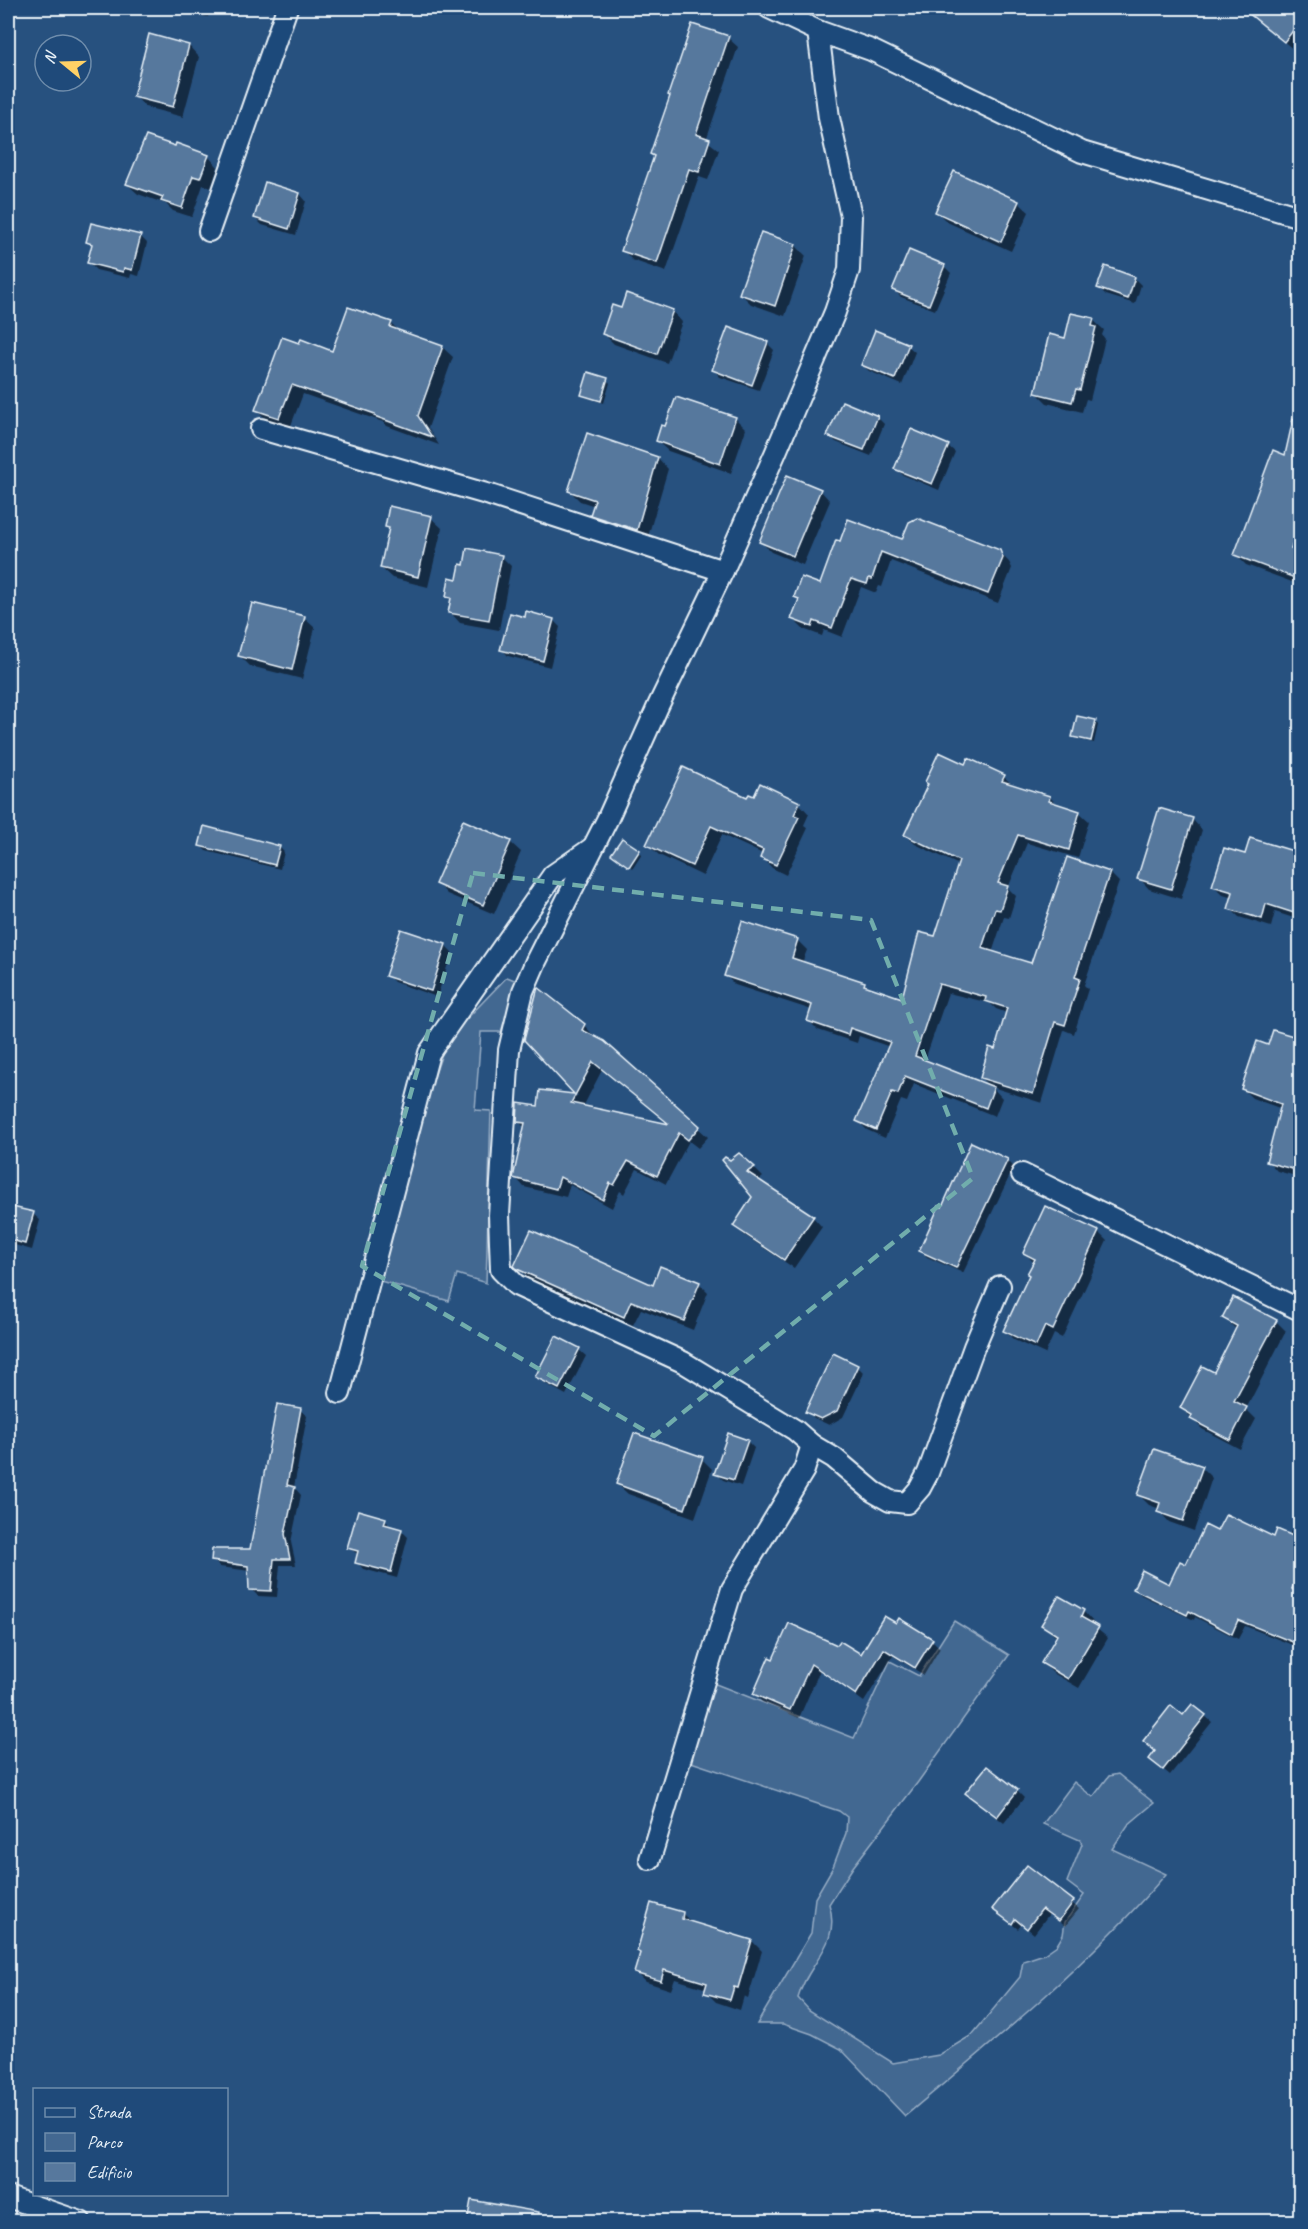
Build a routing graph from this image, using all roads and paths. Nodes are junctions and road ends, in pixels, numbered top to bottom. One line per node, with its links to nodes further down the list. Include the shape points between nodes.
1 (286, 8): 5 (street)
2 (769, 8): 3 (street)
3 (818, 31): 4 (street, via 871,50 1082,152); 7 (street, via 829,118 851,216 849,270)
4 (1300, 217)
5 (209, 231)
6 (261, 429): 7 (street, via 490,495)
7 (723, 571): 8 (street)
8 (594, 846): 12 (street, via 553,875 429,1053); 13 (street, via 523,991 509,1050 498,1215 501,1270 516,1285 683,1362 795,1430)
9 (1022, 1174): 11 (street)
10 (1000, 1286): 13 (street, via 928,1473 908,1503 890,1501 874,1492)
11 (1300, 1310)
12 (340, 1393)
13 (812, 1445): 14 (street, via 804,1470 732,1589)
14 (650, 1859)
15 (8, 2197): 16 (street)
16 (81, 2222)

